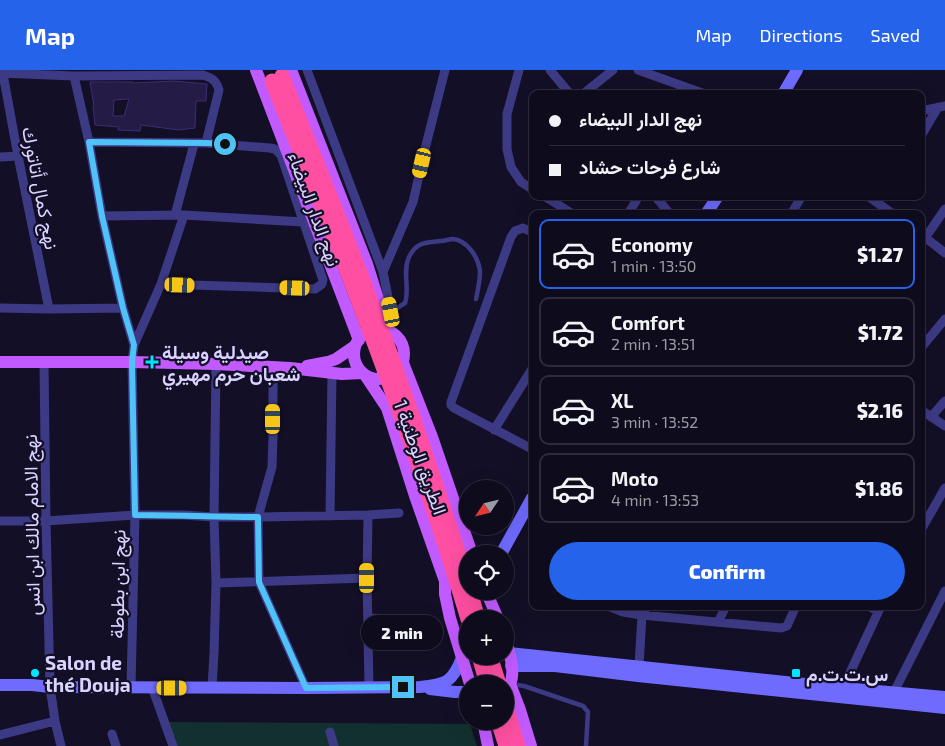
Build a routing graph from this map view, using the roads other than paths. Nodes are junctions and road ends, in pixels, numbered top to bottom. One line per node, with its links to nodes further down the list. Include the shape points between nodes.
1 (256, 70): 48 (main road, الطريق الوطنية 1)
2 (307, 70): 39 (street)
3 (445, 70): 39 (street, via 413,202)
4 (519, 70): 24 (street, via 507,114 507,149 511,167 521,182)
5 (550, 70): 12 (street)
6 (613, 70): 13 (street)
7 (638, 70): 14 (street)
8 (798, 70): 15 (street)
9 (279, 73): 47 (main road, via 367,264); 80 (highway, bridge, via 356,262 405,394); 87 (highway, bridge, via 325,214 411,444)
10 (1, 74): 11 (street); 22 (street, نهج كمال أتاتورك)
11 (74, 76): 19 (street); 20 (street, via 203,75 215,80 219,90)
12 (567, 90)
13 (588, 90)
14 (694, 90)
15 (786, 90)
16 (942, 106): 17 (street); 18 (street)
17 (925, 110)
18 (925, 130)
19 (89, 142): 21 (street, نهج الدار البيضاء); 33 (street)
20 (206, 143): 21 (street, نهج الدار البيضاء); 34 (street, نهج الدار البيضاء, via 270,148 279,152)
21 (194, 144): 32 (street)
22 (18, 156): 23 (street); 44 (street, نهج كمال أتاتورك)
23 (0, 157)
24 (529, 187)
25 (550, 200): 29 (street)
26 (658, 200): 30 (street)
27 (882, 200): 31 (street)
28 (945, 209): 36 (street)
29 (567, 210)
30 (667, 210)
31 (890, 210)
32 (180, 215): 33 (street); 34 (street); 40 (street)
33 (102, 216): 43 (street)
34 (303, 222): 40 (street, نهج الدار البيضاء, via 323,280 315,289)
35 (529, 231): 65 (street, via 523,228 512,234 450,402 454,408)
36 (925, 236)
37 (925, 240): 38 (street)
38 (945, 253)
39 (383, 272): 45 (street)
40 (161, 284): 50 (street)
41 (476, 299): 45 (lane, via 480,270 475,255 466,244 453,239 427,242 416,247 409,258 406,303)
42 (0, 308): 44 (street)
43 (123, 308): 44 (street); 50 (street)
44 (49, 309)
45 (391, 312): 47 (street)
46 (945, 318): 49 (street)
47 (386, 331): 48 (main road, via 370,331); 54 (main road, via 402,344)
48 (357, 343): 57 (main road, via 339,358); 59 (main road, الطريق الوطنية 1, via 355,361)
49 (925, 343)
50 (134, 345): 52 (street, نهج ابن بطوطة)
51 (0, 362): 53 (main road)
52 (132, 362): 53 (main road); 55 (main road); 70 (street, نهج ابن بطوطة)
53 (44, 363): 76 (street, نهج الامام مالك ابن انس)
54 (403, 363): 59 (main road, الطريق الوطنية 1, via 398,371 382,379); 78 (main road)
55 (216, 364): 56 (main road); 73 (street)
56 (273, 367): 57 (main road); 74 (street, via 272,467)
57 (290, 368): 58 (main road)
58 (332, 372): 59 (main road); 72 (street)
59 (364, 374): 83 (main road, الطريق الوطنية 1, via 387,408)
60 (529, 374): 65 (street)
61 (945, 401): 63 (street)
62 (925, 413): 63 (street)
63 (932, 417): 64 (street)
64 (945, 426)
65 (494, 430): 66 (street)
66 (529, 448)
67 (945, 488): 77 (street)
68 (529, 503): 79 (street)
69 (399, 513): 71 (street)
70 (135, 515): 73 (street); 76 (street); 105 (street, نهج ابن بطوطة)
71 (368, 515): 72 (street); 82 (street)
72 (330, 516): 74 (street)
73 (214, 517): 74 (street); 85 (street)
74 (258, 517): 84 (street)
75 (0, 521): 76 (street)
76 (46, 521): 104 (street, نهج الامام مالك ابن انس)
77 (925, 523)
78 (469, 545)
79 (506, 545)
80 (459, 556)
81 (459, 571): 83 (main road, via 452,573)
82 (367, 578): 84 (street); 94 (street)
83 (445, 581): 97 (main road, الطريق الوطنية 1, via 444,590)
84 (259, 582): 85 (street); 109 (street)
85 (216, 583): 108 (street)
86 (945, 591): 112 (street)
87 (465, 610)
88 (619, 610): 93 (street)
89 (644, 610): 93 (street)
90 (724, 610): 96 (street)
91 (794, 610): 96 (street, via 787,626 782,628)
92 (880, 610): 113 (street)
93 (642, 615): 96 (street); 101 (street)
94 (368, 618): 95 (street); 110 (street)
95 (421, 620)
96 (718, 622)
97 (459, 647)
98 (514, 659): 101 (street)
99 (514, 660): 113 (street, via 638,676)
100 (459, 664): 107 (street, via 448,681)
101 (640, 666): 113 (street)
102 (0, 685): 104 (street)
103 (514, 685): 132 (lane, via 583,706 588,712)
104 (50, 687): 105 (street); 117 (street, نهج الامام مالك ابن انس)
105 (131, 687): 106 (street)
106 (152, 687): 108 (street); 126 (street)
107 (420, 687): 110 (street); 111 (street)
108 (212, 688): 109 (street)
109 (306, 688): 110 (street)
110 (368, 688)
111 (459, 692)
112 (894, 692): 113 (street); 114 (street)
113 (841, 693): 116 (street)
114 (945, 697)
115 (514, 700): 131 (main road)
116 (945, 708)
117 (55, 721): 123 (street); 124 (street, نهج الامام مالك ابن انس)
118 (485, 730): 128 (main road)
119 (501, 730): 129 (highway)
120 (513, 730): 130 (highway)
121 (330, 732): 127 (street)
122 (112, 734): 125 (street)
123 (0, 735)
124 (61, 746)
125 (116, 746)
126 (172, 746)
127 (334, 746)
128 (488, 746)
129 (506, 746)
130 (518, 746)
131 (531, 746)
132 (586, 746)

